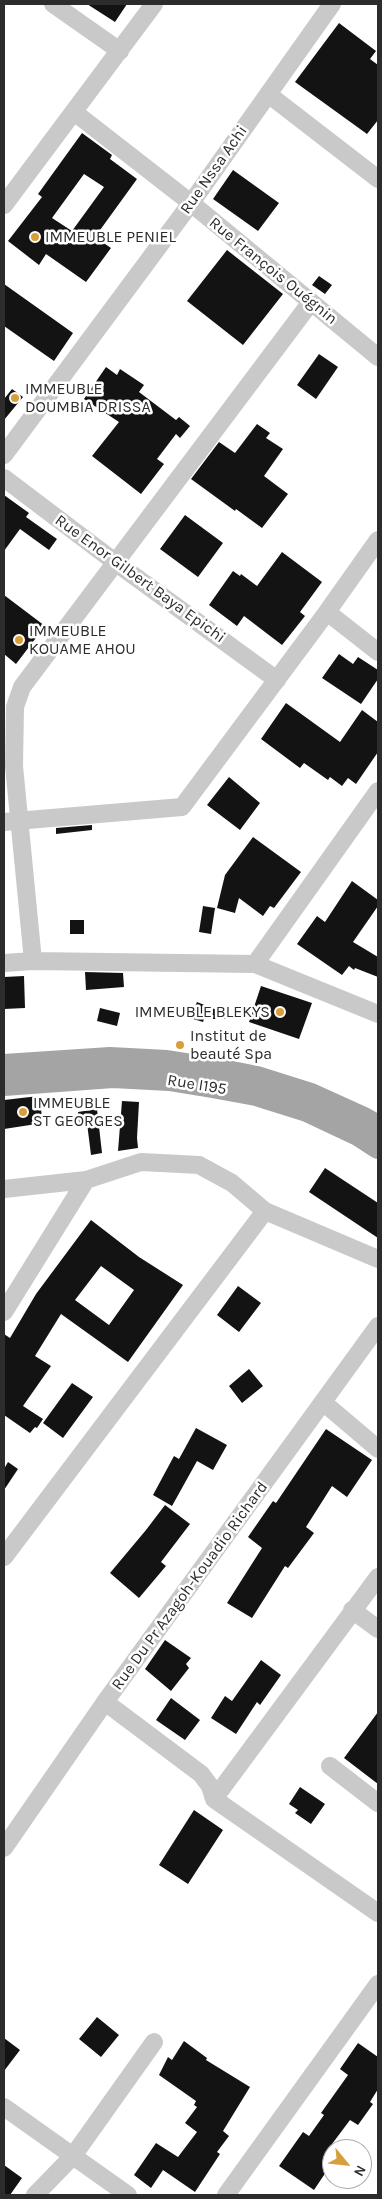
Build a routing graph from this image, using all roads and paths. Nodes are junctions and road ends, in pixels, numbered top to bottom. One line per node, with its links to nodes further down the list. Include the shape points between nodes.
1 (53, 4): 4 (street)
2 (154, 4): 4 (street)
3 (332, 4): 5 (street, Rue Nssa Achi)
4 (120, 51): 6 (street)
5 (268, 94): 7 (street); 8 (street, Rue Nssa Achi)
6 (74, 112): 8 (street, Rue François Ouégnin); 9 (street)
7 (378, 179)
8 (191, 203): 10 (street, Rue François Ouégnin); 12 (street, Rue Nssa Achi)
9 (4, 205)
10 (310, 302): 11 (street, Rue François Ouégnin); 15 (street)
11 (378, 357)
12 (4, 455)
13 (4, 478): 15 (street, Rue Enor Gilbert Baya Epichi)
14 (378, 540): 16 (street)
15 (115, 562): 18 (street, Rue Enor Gilbert Baya Epichi); 20 (street, via 22,687 15,707)
16 (327, 612): 17 (street); 18 (street)
17 (378, 652)
18 (277, 680): 20 (street, via 182,807)
19 (378, 792): 23 (street)
20 (12, 821): 21 (street)
21 (33, 961): 22 (street); 23 (street)
22 (4, 963)
23 (255, 964): 24 (street)
24 (378, 1014)
25 (4, 1065): 27 (main road, Rue I195, via 110,1058 167,1061 212,1068 257,1077 311,1094)
26 (4, 1085): 28 (main road, Rue I195, via 113,1077 169,1080 212,1087 307,1111 358,1134)
27 (378, 1126)
28 (378, 1148)
29 (86, 1180): 30 (street); 31 (street, via 141,1162 199,1165 232,1183); 33 (street)
30 (4, 1189)
31 (265, 1211): 32 (street); 37 (street)
32 (378, 1259)
33 (4, 1312)
34 (378, 1326): 35 (street, Rue Du Pr Azagoh-Kouadio Richard)
35 (324, 1403): 36 (street); 41 (street, Rue Du Pr Azagoh-Kouadio Richard)
36 (378, 1449)
37 (4, 1557)
38 (378, 1577): 39 (street)
39 (352, 1610): 40 (street); 43 (street)
40 (378, 1629)
41 (105, 1702): 43 (street, via 201,1774); 45 (street, Rue Du Pr Azagoh-Kouadio Richard)
42 (330, 1766): 44 (street)
43 (214, 1799): 46 (street)
44 (378, 1803)
45 (4, 1848)
46 (378, 1913)
47 (378, 1984): 53 (street)
48 (154, 2042): 50 (street)
49 (4, 2106): 50 (street)
50 (73, 2156): 51 (street); 52 (street)
51 (35, 2195)
52 (128, 2195)
53 (226, 2195)

